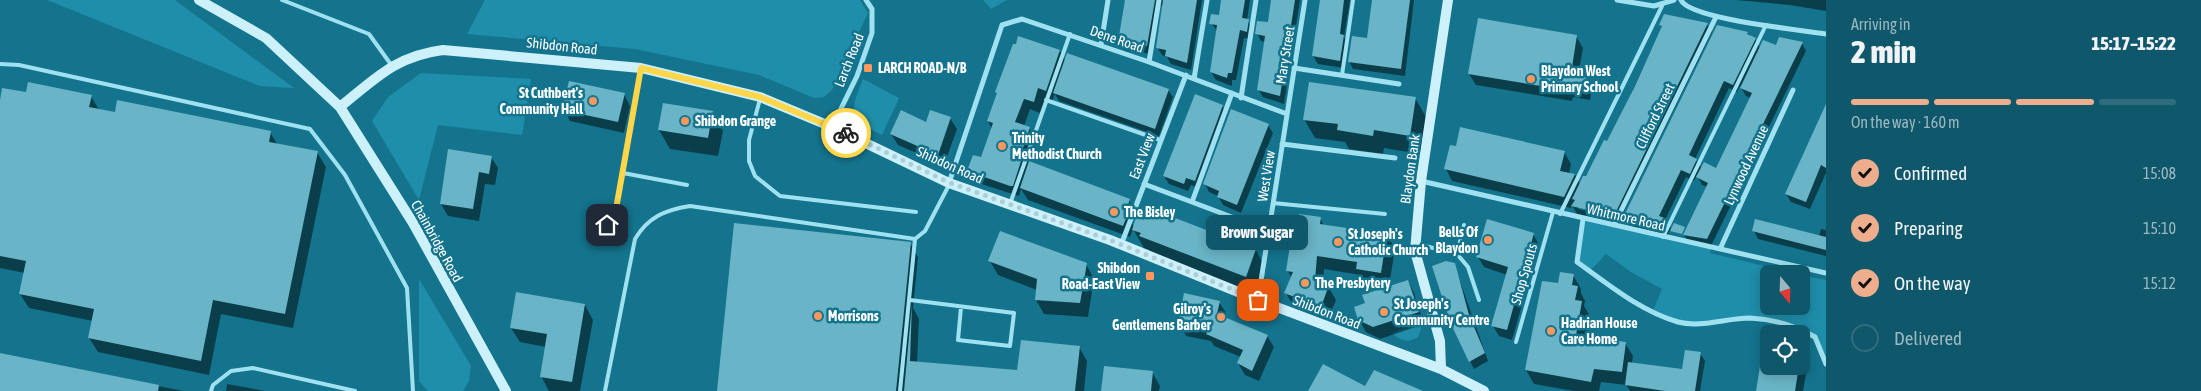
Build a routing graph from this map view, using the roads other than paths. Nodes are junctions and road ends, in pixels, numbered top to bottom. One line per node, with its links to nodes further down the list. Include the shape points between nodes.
1 (199, 0): 34 (street, via 266,38)
2 (282, 0): 22 (lane, via 369,34)
3 (866, 0): 36 (street, Larch Road, via 872,9 872,33)
4 (1108, 0): 19 (street)
5 (1158, 0): 20 (street)
6 (1207, 0): 27 (street)
7 (1256, 0): 32 (street)
8 (1305, 0): 24 (street, Mary Street)
9 (1353, 0): 26 (lane)
10 (1448, 0): 41 (street, Blaydon Bank)
11 (1617, 0): 14 (street)
12 (1674, 0): 14 (street)
13 (1681, 0): 15 (street, via 1688,7)
14 (1662, 6): 51 (lane)
15 (1716, 17): 16 (street); 55 (street, Clifford Street)
16 (1766, 25): 18 (street); 57 (lane)
17 (1070, 34): 19 (street, Dene Road); 33 (lane); 42 (street, Dene Road, via 1022,19 1002,25)
18 (1826, 34)
19 (1101, 45): 20 (street, Dene Road)
20 (1150, 62): 25 (street, Dene Road)
21 (0, 64): 73 (lane, via 18,65 310,128 345,175 407,288)
22 (392, 66): 23 (street, Shibdon Road, via 423,52 443,50); 34 (street, Shibdon Road)
23 (641, 68): 31 (street, Shibdon Road); 40 (lane)
24 (1294, 68): 26 (street); 35 (street, Mary Street)
25 (1186, 75): 27 (street, Dene Road); 37 (street, East View)
26 (1342, 75): 28 (street)
27 (1194, 79): 30 (street, Dene Road)
28 (1399, 84)
29 (1793, 90): 61 (street, Lynwood Avenue)
30 (1232, 93): 32 (street, Dene Road); 45 (street)
31 (760, 97): 36 (street, Shibdon Road); 48 (lane, via 749,140 749,161 755,176 780,196)
32 (1241, 98): 35 (street, Dene Road)
33 (1046, 100): 37 (lane); 47 (lane)
34 (340, 107): 74 (street, Chainbridge Road, via 413,223)
35 (1287, 114): 38 (street, West View)
36 (832, 127): 42 (street, Shibdon Road)
37 (1160, 140): 43 (street, East View)
38 (1282, 144): 39 (street); 46 (street, West View)
39 (1395, 158)
40 (623, 173): 44 (lane); 53 (lane, via 616,209)
41 (1421, 181): 49 (street, Whitmore Road); 59 (street, Blaydon Bank)
42 (950, 183): 47 (street, Shibdon Road); 58 (lane, via 925,231)
43 (1144, 184): 45 (street); 60 (street, East View)
44 (687, 185)
45 (1192, 202): 56 (street)
46 (1274, 203): 50 (lane); 56 (street, West View)
47 (1009, 205): 60 (street, Shibdon Road)
48 (916, 212)
49 (1553, 212): 51 (street, Whitmore Road); 68 (lane, Shop Spouts)
50 (1385, 214)
51 (1560, 214): 52 (street, Whitmore Road)
52 (1582, 219): 55 (street, Whitmore Road); 69 (street, via 1577,262 1628,300 1678,322 1751,318 1797,327 1815,337)
53 (607, 225)
54 (1464, 225): 62 (lane)
55 (1614, 225): 57 (street, Whitmore Road)
56 (1269, 231): 65 (street, West View)
57 (1664, 237): 61 (street, Whitmore Road)
58 (915, 239): 64 (lane); 75 (lane, via 690,206 667,210 648,222 634,239)
59 (1415, 244): 62 (lane); 70 (street, Blaydon Bank, via 1414,251 1440,341)
60 (1121, 245): 65 (street, Shibdon Road)
61 (1720, 249): 63 (street, Whitmore Road)
62 (1457, 254): 66 (lane, via 1468,267)
63 (1826, 273)
64 (910, 300): 67 (lane); 76 (lane)
65 (1258, 300): 70 (street, Shibdon Road)
66 (1479, 300)
67 (961, 307): 67 (lane, via 958,340 1010,346 1014,313)
68 (1516, 342)
69 (1826, 364)
70 (1441, 369): 77 (street, Shibdon Road)
71 (211, 391): 72 (lane, via 212,385 231,371 253,368)
72 (355, 391)
73 (413, 391)
74 (506, 391)
75 (605, 391)
76 (900, 391)
77 (1484, 391)

